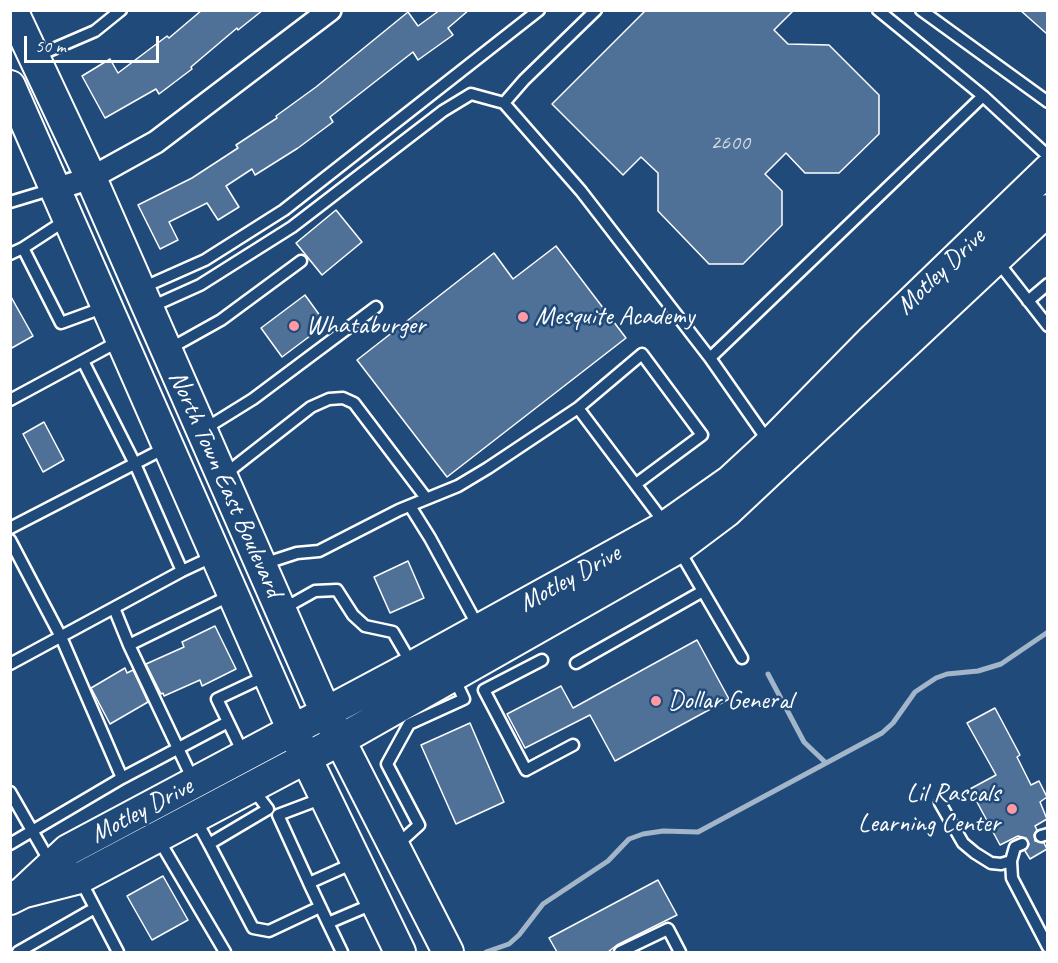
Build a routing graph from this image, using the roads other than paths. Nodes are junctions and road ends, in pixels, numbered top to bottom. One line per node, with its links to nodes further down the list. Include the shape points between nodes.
1 (12, 10): 8 (main road, North Town East Boulevard)
2 (122, 10): 8 (lane, via 95,31)
3 (330, 10): 15 (street, via 156,142)
4 (539, 10): 25 (lane, via 284,210)
5 (596, 10): 12 (lane)
6 (878, 10): 9 (lane)
7 (921, 10): 10 (lane)
8 (34, 57): 15 (main road, North Town East Boulevard)
9 (983, 96): 13 (lane); 32 (lane)
10 (1047, 102)
11 (14, 103): 16 (main road, North Town East Boulevard)
12 (504, 103): 25 (lane, via 471,94 443,111 292,227 200,285); 32 (lane, via 581,190)
13 (1047, 156)
14 (1047, 170): 37 (main road, Motley Drive)
15 (91, 178): 16 (street); 25 (main road, North Town East Boulevard)
16 (55, 189): 17 (lane); 19 (main road, North Town East Boulevard)
17 (10, 202)
18 (1047, 210): 22 (main road, Motley Drive)
19 (69, 219): 20 (lane); 27 (main road, North Town East Boulevard)
20 (23, 248): 21 (lane); 27 (lane, via 61,323)
21 (10, 254)
22 (996, 259): 26 (lane); 45 (main road, Motley Drive, via 726,512)
23 (301, 261): 31 (lane, via 221,320)
24 (1047, 284): 26 (lane)
25 (143, 299): 31 (main road, North Town East Boulevard)
26 (1028, 301): 29 (lane)
27 (106, 306): 30 (main road, North Town East Boulevard)
28 (376, 307): 36 (lane, via 253,399)
29 (1047, 326)
30 (122, 340): 33 (lane); 38 (main road, North Town East Boulevard)
31 (166, 350): 36 (main road, North Town East Boulevard)
32 (710, 358): 37 (lane)
33 (83, 361): 34 (lane); 39 (lane)
34 (10, 400)
35 (578, 408): 41 (lane); 41 (lane, via 642,354 702,435); 42 (lane, via 458,486)
36 (201, 431): 38 (main road); 40 (main road, North Town East Boulevard)
37 (770, 444): 45 (main road, Motley Drive)
38 (168, 446): 39 (lane); 47 (main road, North Town East Boulevard)
39 (135, 464): 44 (lane); 49 (lane)
40 (222, 477): 42 (lane, via 311,407 343,398 354,403); 48 (main road, North Town East Boulevard)
41 (636, 484): 45 (lane)
42 (426, 498): 43 (lane)
43 (410, 506): 48 (lane, via 319,550); 56 (lane)
44 (10, 528)
45 (672, 537): 50 (lane); 56 (main road, Motley Drive)
46 (10, 540): 54 (lane)
47 (216, 555): 49 (lane); 51 (main road, North Town East Boulevard)
48 (261, 565): 53 (main road, North Town East Boulevard)
49 (182, 571): 52 (lane)
50 (703, 591): 57 (lane); 59 (lane)
51 (233, 594): 55 (lane); 62 (main road, North Town East Boulevard)
52 (114, 608): 54 (lane); 55 (lane)
53 (280, 611): 61 (lane, via 315,591 338,590 365,626 393,632); 65 (main road, North Town East Boulevard)
54 (61, 637): 60 (lane); 73 (lane)
55 (129, 645): 70 (lane)
56 (504, 655): 58 (lane); 61 (main road, Motley Drive); 63 (main road, Motley Drive); 64 (lane)
57 (742, 658)
58 (542, 660)
59 (576, 663)
60 (10, 664)
61 (413, 666): 65 (main road, Motley Drive)
62 (268, 675): 66 (lane, via 217,699); 67 (main road, North Town East Boulevard)
63 (458, 687): 64 (lane); 68 (main road, Motley Drive); 85 (lane, via 409,724 387,764 419,825)
64 (484, 690): 69 (lane, via 526,770)
65 (326, 713): 67 (main road, Motley Drive); 68 (main road, North Town East Boulevard)
66 (228, 722): 70 (lane); 71 (lane)
67 (292, 731): 71 (main road, Motley Drive); 72 (main road, North Town East Boulevard)
68 (340, 740): 72 (main road, Motley Drive); 85 (main road, North Town East Boulevard)
69 (573, 745)
70 (178, 747): 73 (lane); 74 (lane)
71 (245, 757): 74 (main road, Motley Drive)
72 (306, 758): 76 (main road, North Town East Boulevard); 78 (main road, Motley Drive)
73 (122, 778): 80 (lane)
74 (194, 783): 88 (main road, Motley Drive, via 68,850)
75 (10, 792): 80 (lane)
76 (326, 797): 78 (lane); 87 (main road, North Town East Boulevard)
77 (940, 803): 86 (lane, via 963,843 975,853 991,863)
78 (266, 804): 79 (main road, Motley Drive); 83 (lane); 90 (lane)
79 (195, 817): 81 (main road, Motley Drive); 83 (lane)
80 (33, 831): 82 (lane); 88 (lane)
81 (158, 837): 89 (main road, Motley Drive); 99 (lane)
82 (10, 844)
83 (209, 844): 93 (lane, via 253,928 269,931)
84 (1022, 844): 86 (lane, via 1015,847)
85 (395, 846): 102 (main road, North Town East Boulevard)
86 (1011, 861): 96 (lane, via 1012,878)
87 (357, 862): 90 (lane); 92 (main road, North Town East Boulevard)
88 (51, 865): 91 (main road, Motley Drive)
89 (80, 878): 91 (main road, Motley Drive); 94 (lane)
90 (309, 883): 93 (lane)
91 (16, 896)
92 (376, 903): 95 (lane); 101 (main road, North Town East Boulevard)
93 (320, 907): 95 (lane)
94 (95, 908): 97 (lane); 98 (lane)
95 (328, 923): 100 (lane)
96 (1047, 947)
97 (18, 952)
98 (118, 952)
99 (225, 952)
100 (342, 952)
101 (400, 952)
102 (448, 952)
103 (620, 952): 104 (lane, via 668,929)
104 (680, 952)

